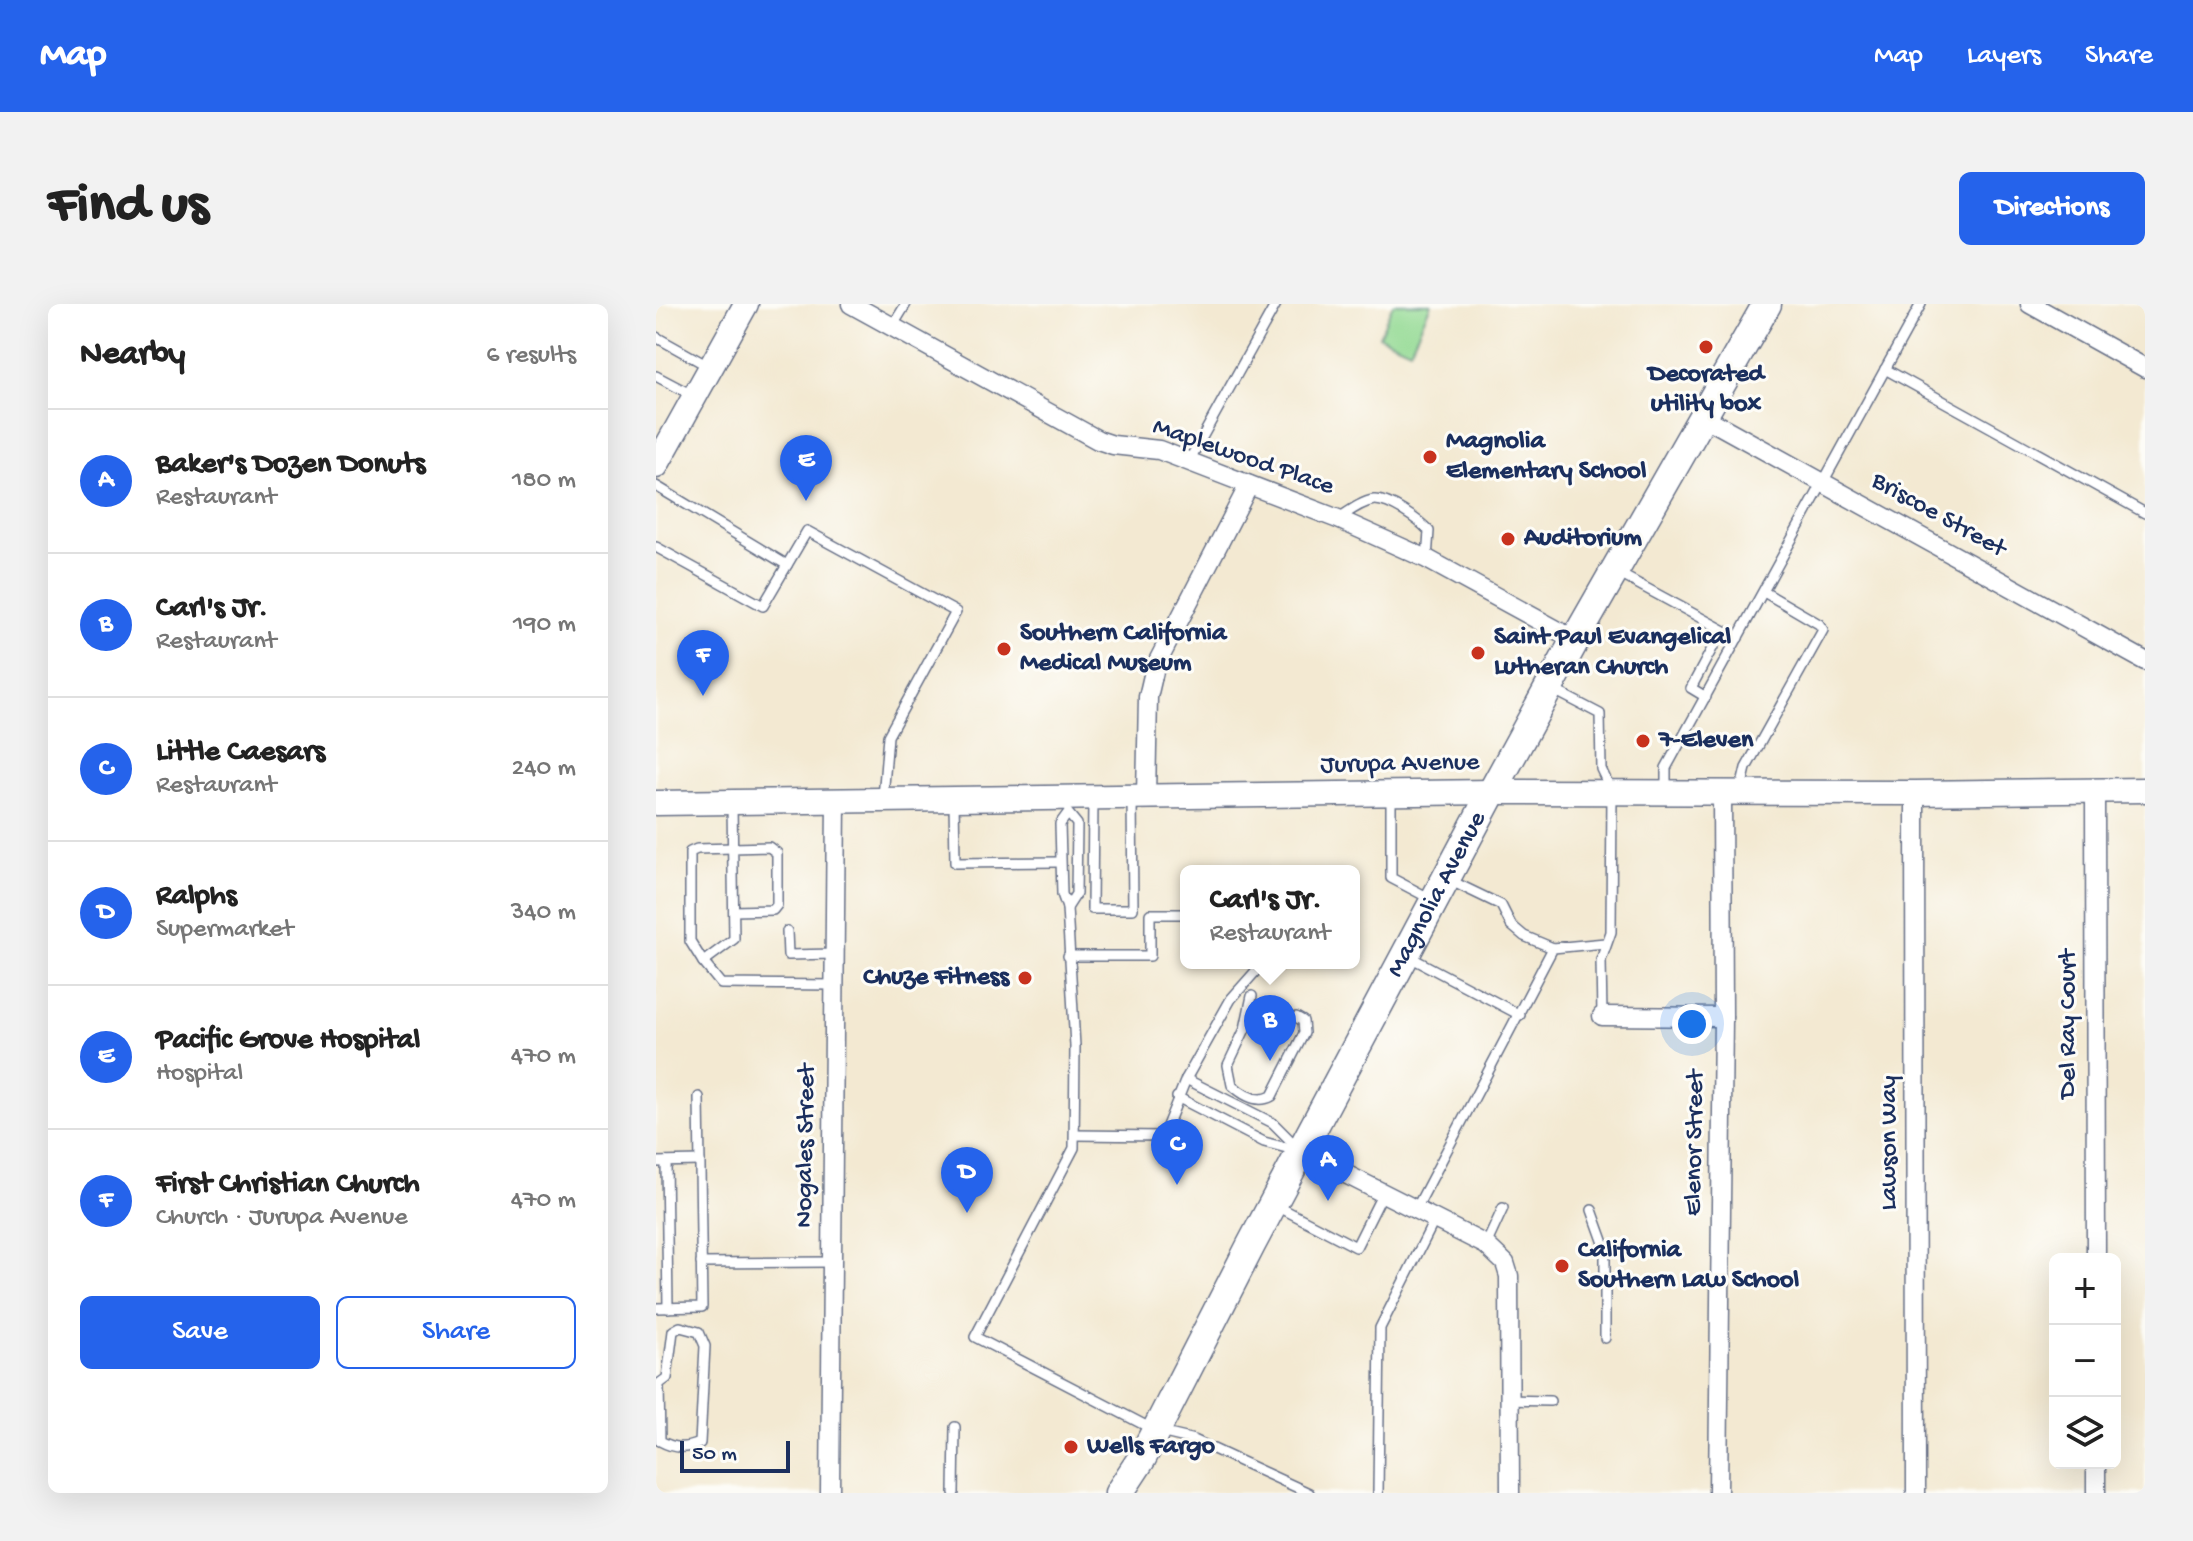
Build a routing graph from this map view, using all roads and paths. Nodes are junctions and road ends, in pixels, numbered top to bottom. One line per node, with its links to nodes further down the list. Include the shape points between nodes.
1 (746, 304): 10 (main road)
2 (851, 304): 8 (street, Maplewood Place)
3 (906, 304): 8 (lane)
4 (1276, 304): 16 (lane)
5 (1767, 304): 15 (main road, Magnolia Avenue)
6 (1921, 304): 12 (lane)
7 (2030, 304): 11 (street)
8 (892, 327): 16 (street, Maplewood Place, via 1098,440)
9 (656, 337): 10 (lane)
10 (711, 368): 14 (main road)
11 (2145, 368)
12 (1885, 369): 18 (lane); 21 (lane)
13 (656, 376): 14 (lane)
14 (696, 397): 17 (main road)
15 (1704, 417): 18 (street, Briscoe Street); 26 (main road, Magnolia Avenue)
16 (1189, 461): 19 (street, Maplewood Place)
17 (656, 466)
18 (1821, 481): 27 (lane); 31 (street, Briscoe Street)
19 (1249, 485): 22 (street, Maplewood Place); 42 (street, via 1155,667)
20 (656, 486): 25 (lane)
21 (2145, 513)
22 (1338, 519): 24 (street, Maplewood Place); 24 (lane, via 1378,499 1417,518 1429,531)
23 (656, 547): 25 (lane, via 763,606)
24 (1427, 559): 30 (street, Maplewood Place)
25 (787, 565): 45 (lane, via 807,531 956,612 888,736)
26 (1615, 571): 28 (lane); 30 (main road, Magnolia Avenue)
27 (1764, 592): 29 (lane); 40 (lane, via 1823,630)
28 (1722, 630): 29 (lane); 33 (lane, via 1691,688)
29 (1738, 638): 33 (lane)
30 (1575, 640): 32 (main road, Magnolia Avenue)
31 (2145, 661)
32 (1550, 688): 36 (main road, Magnolia Avenue); 37 (lane, via 1600,714 1601,769)
33 (1706, 697): 38 (lane, via 1666,768)
34 (2095, 790): 35 (main road, Jurupa Avenue); 41 (main road, Jurupa Avenue); 84 (street, Del Ray Court)
35 (2145, 790)
36 (1492, 792): 37 (main road, Jurupa Avenue); 39 (main road, Jurupa Avenue); 52 (main road, Magnolia Avenue)
37 (1612, 792): 38 (main road, Jurupa Avenue); 57 (lane, via 1611,932)
38 (1666, 792): 40 (main road, Jurupa Avenue)
39 (1391, 793): 42 (main road, Jurupa Avenue); 52 (lane, via 1391,878)
40 (1731, 793): 41 (main road, Jurupa Avenue); 69 (street, Elenor Street)
41 (1915, 793): 103 (street, Lawson Way)
42 (1139, 796): 44 (main road, Jurupa Avenue); 44 (lane, via 1133,909 1092,909)
43 (954, 797): 45 (main road, Jurupa Avenue); 49 (main road, Jurupa Avenue); 51 (lane, via 955,863)
44 (1093, 797): 49 (main road, Jurupa Avenue)
45 (883, 798): 46 (main road, Jurupa Avenue)
46 (836, 799): 47 (main road, Jurupa Avenue); 59 (street, Nogales Street)
47 (732, 801): 48 (main road, Jurupa Avenue); 50 (lane)
48 (656, 803)
49 (1068, 805): 51 (lane, via 1060,824); 53 (lane, via 1077,824 1076,894)
50 (733, 848): 54 (lane); 54 (lane, via 769,847 777,853 777,905 773,910); 62 (lane, via 690,852 690,941)
51 (1060, 862): 53 (lane)
52 (1440, 889): 58 (lane, via 1501,905 1524,936); 60 (main road, Magnolia Avenue)
53 (1067, 908): 61 (lane)
54 (734, 911): 62 (lane, via 734,939)
55 (1180, 914): 61 (lane, via 1150,914 1150,956)
56 (787, 931): 59 (lane, via 788,955)
57 (1605, 943): 58 (lane); 67 (lane)
58 (1553, 948): 66 (lane)
59 (834, 954): 64 (street, Nogales Street)
60 (1405, 955): 66 (lane); 74 (main road, Magnolia Avenue)
61 (1068, 956): 73 (lane)
62 (703, 962): 64 (lane, via 721,984)
63 (1258, 969): 70 (lane, via 1231,999)
64 (834, 985): 85 (street, Nogales Street)
65 (1252, 996): 68 (lane, via 1228,1070 1232,1085 1253,1098 1272,1096 1304,1033 1303,1021)
66 (1520, 1015): 80 (lane)
67 (1602, 1016): 69 (street)
68 (1296, 1017)
69 (1723, 1017): 102 (street, Elenor Street)
70 (1186, 1079): 72 (lane); 74 (lane, via 1273,1123)
71 (699, 1097): 75 (lane)
72 (1177, 1097): 73 (lane, via 1163,1136); 74 (lane, via 1264,1142)
73 (1075, 1135): 94 (lane, via 1068,1162 975,1337)
74 (1302, 1152): 77 (street); 78 (main road, Magnolia Avenue)
75 (700, 1161): 76 (lane); 86 (lane)
76 (661, 1162): 88 (lane)
77 (1383, 1193): 78 (lane, via 1356,1247); 80 (street)
78 (1274, 1204): 94 (main road, Magnolia Avenue)
79 (1503, 1208): 83 (lane)
80 (1416, 1209): 82 (street)
81 (1592, 1210): 89 (lane, via 1605,1246)
82 (1435, 1219): 83 (street); 100 (lane, via 1380,1328)
83 (1486, 1245): 91 (street, via 1505,1263 1509,1276)
84 (2096, 1253)
85 (832, 1262): 86 (lane); 96 (street, Nogales Street)
86 (701, 1263): 88 (lane, via 702,1307)
87 (656, 1308): 88 (lane)
88 (668, 1308)
89 (1605, 1338)
90 (657, 1386): 90 (lane, via 667,1378 673,1331 680,1327 699,1332 705,1346 700,1443 672,1448 660,1441)
91 (1509, 1400): 92 (lane); 101 (street)
92 (1550, 1401)
93 (955, 1427): 97 (lane)
94 (1156, 1431): 98 (main road, Magnolia Avenue); 99 (lane, via 1194,1440)
95 (2096, 1469): 104 (street)
96 (830, 1493)
97 (954, 1493)
98 (1119, 1493)
99 (1309, 1493)
100 (1378, 1493)
101 (1510, 1493)
102 (1718, 1493)
103 (1916, 1493)
104 (2096, 1493)

